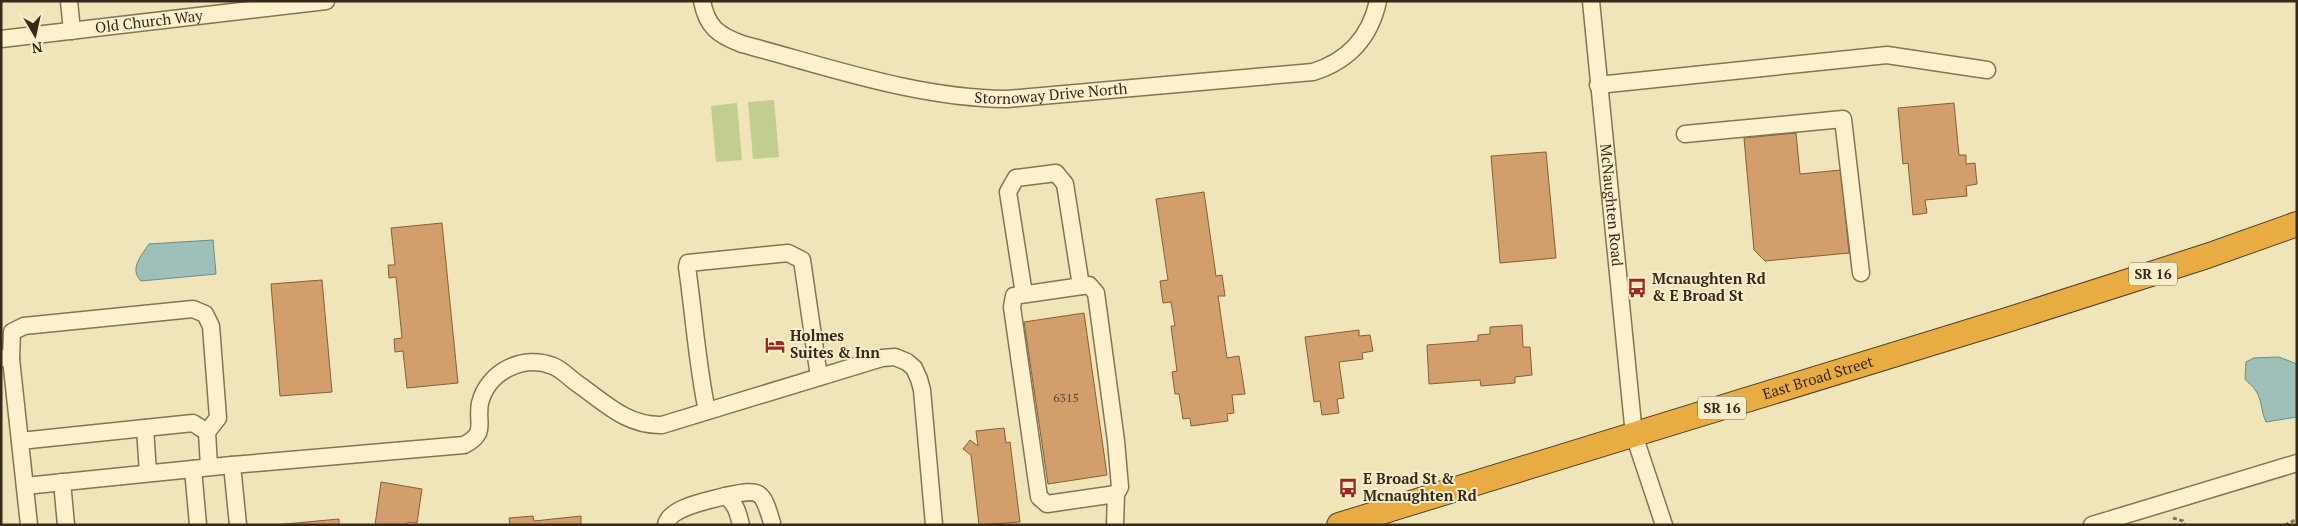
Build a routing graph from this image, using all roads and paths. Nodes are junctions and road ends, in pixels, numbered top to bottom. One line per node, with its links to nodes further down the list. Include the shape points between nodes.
1 (69, 1): 6 (street)
2 (326, 1): 6 (street, Old Church Way)
3 (702, 1): 4 (street, Stornoway Drive North, via 712,27 722,36 742,44 921,92 1007,99 1313,72 1331,66 1357,45 1368,29)
4 (1378, 1)
5 (1591, 1): 9 (street, McNaughten Road)
6 (72, 31): 7 (street, Old Church Way)
7 (1, 39)
8 (1986, 70): 9 (street, via 1887,55)
9 (1598, 84): 20 (street, McNaughten Road)
10 (1685, 134): 12 (street, via 1843,119)
11 (2297, 224): 20 (highway, East Broad Street / SR 16, via 2199,259)
12 (1861, 273)
13 (1081, 286): 14 (street); 14 (street, via 1065,184 1056,173 1016,178 1008,192); 28 (street, via 1089,285 1096,293 1116,441 1120,487)
14 (1024, 294): 28 (street, via 1014,296 1012,307 1039,497 1047,504)
15 (6, 358): 19 (street, via 12,332 24,326 193,309 205,314 211,326 218,418); 21 (street)
16 (820, 377): 17 (street); 17 (street, via 802,260 788,253 688,263); 38 (street, via 882,358 895,357 914,368 922,390)
17 (707, 411): 23 (street, via 662,424 632,421 553,366 528,362 513,366 491,381 480,404 479,433 464,445)
18 (145, 428): 19 (street, via 193,423); 21 (street); 25 (street)
19 (207, 432): 24 (street)
20 (1634, 435): 40 (highway, East Broad Street / SR 16); 41 (street, McNaughten Road)
21 (20, 441): 27 (street)
22 (2297, 463): 42 (street)
23 (232, 465): 24 (street); 35 (street)
24 (201, 468): 25 (street); 34 (street)
25 (148, 473): 26 (street)
26 (62, 482): 27 (street); 33 (street)
27 (25, 486): 32 (street)
28 (1116, 494): 39 (street)
29 (725, 496): 31 (street, via 758,492 765,499); 36 (street, via 675,511 667,518); 37 (street, via 732,500)
30 (2297, 519): 43 (path)
31 (772, 523)
32 (29, 525)
33 (66, 525)
34 (198, 525)
35 (238, 525)
36 (666, 525)
37 (742, 525)
38 (934, 525)
39 (1115, 525)
40 (1339, 525)
41 (1664, 525)
42 (2092, 525)
43 (2285, 525)

